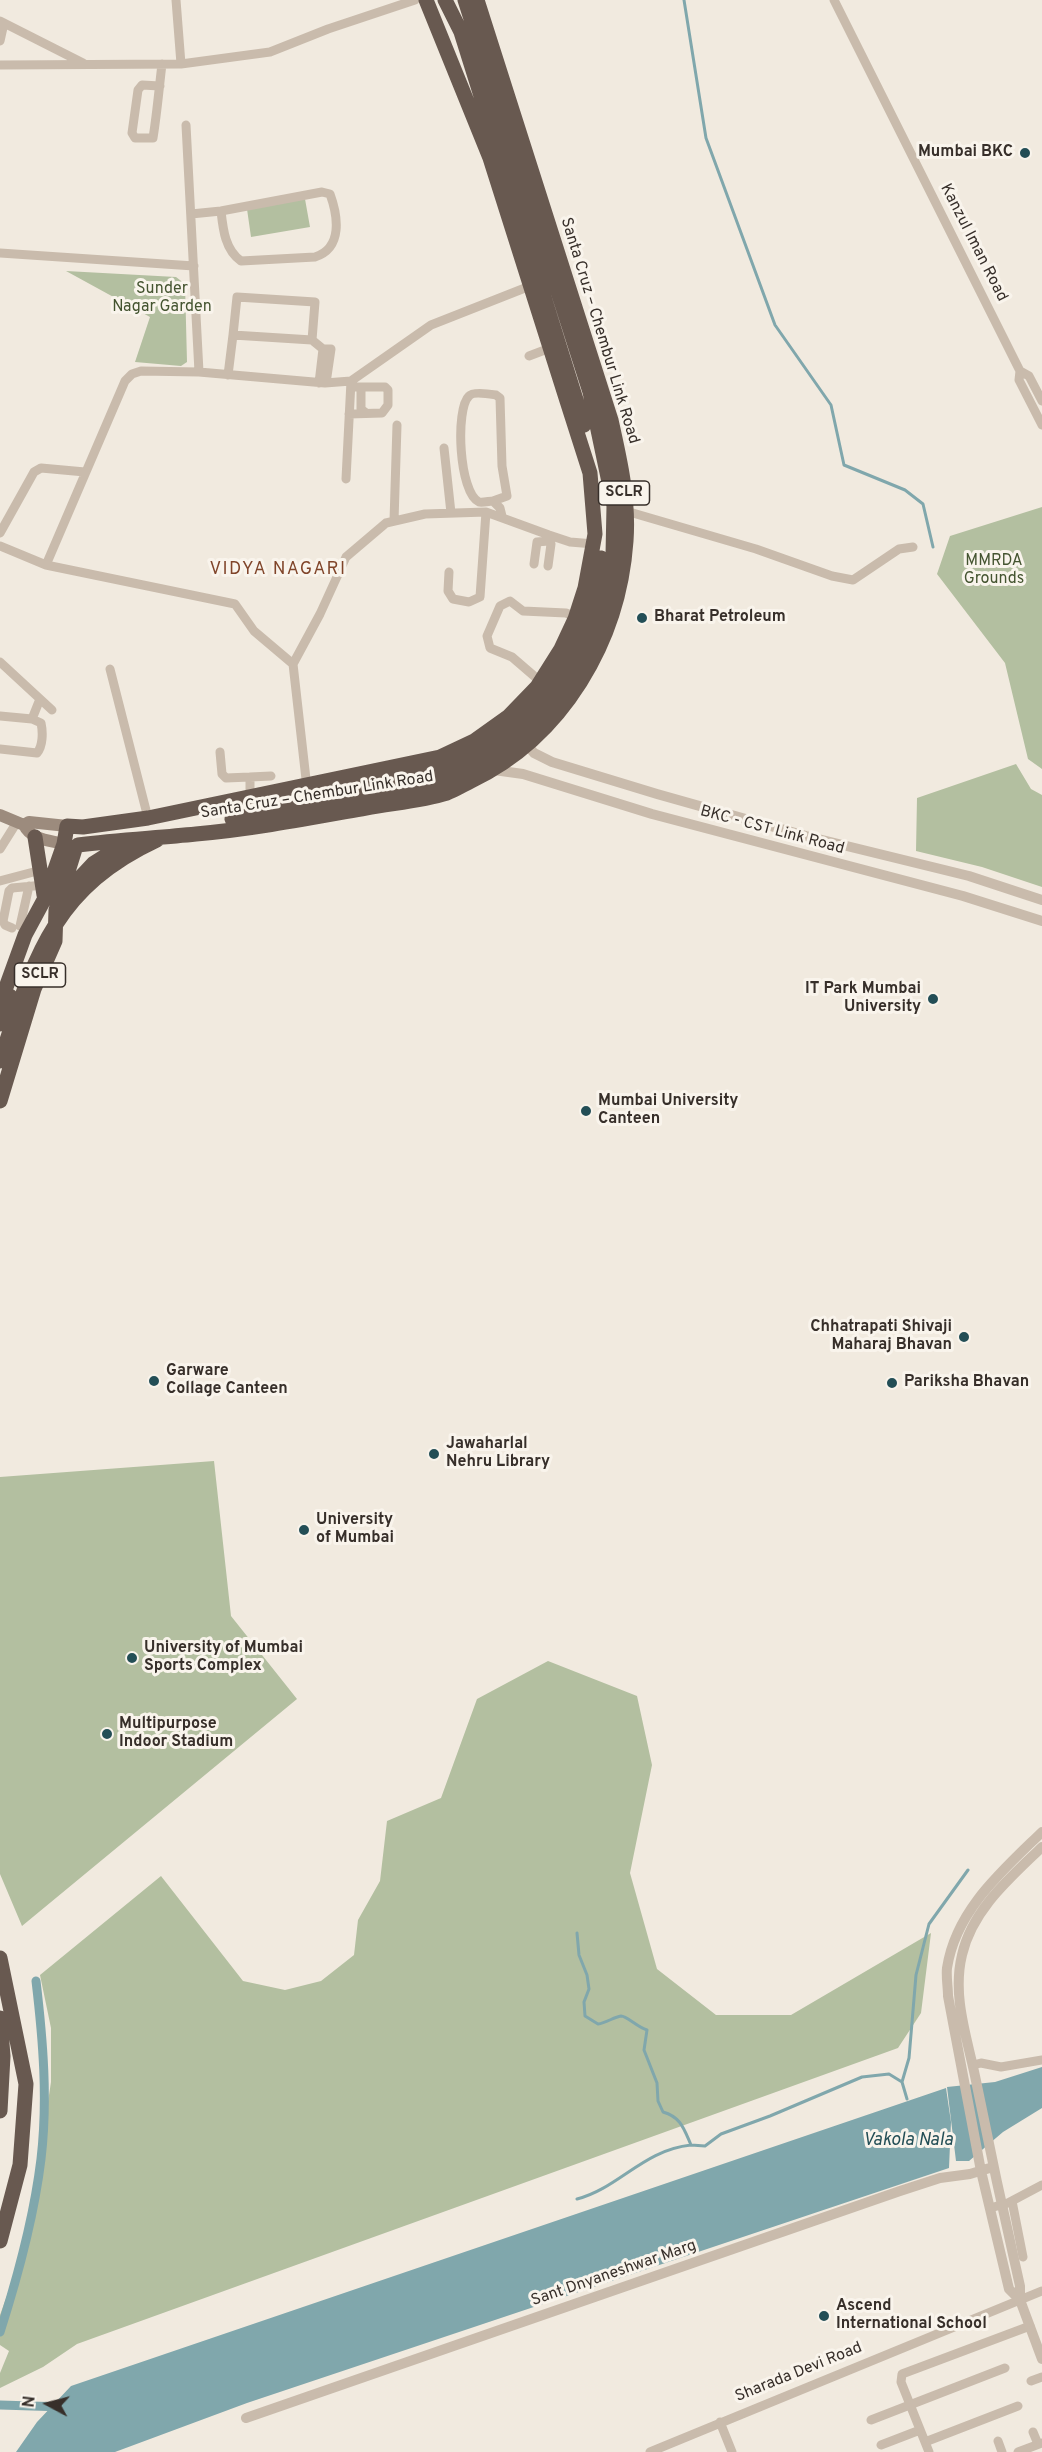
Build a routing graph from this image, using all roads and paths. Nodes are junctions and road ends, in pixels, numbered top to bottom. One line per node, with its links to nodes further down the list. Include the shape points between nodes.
1 (176, 0): 14 (street)
2 (416, 0): 14 (street, via 328,28 270,52)
3 (426, 0): 22 (highway, Santa Cruz – Chembur Link Road / SCLR, via 490,158)
4 (445, 0): 10 (highway)
5 (451, 0): 10 (highway)
6 (465, 0): 10 (highway)
7 (477, 0): 38 (highway, Santa Cruz – Chembur Link Road / SCLR)
8 (834, 0): 27 (street, Kanzul Iman Road)
9 (2, 22): 11 (street); 12 (street)
10 (469, 33): 38 (highway, via 484,37 610,443); 99 (highway, via 597,476 602,507 602,554 597,586 573,648 557,679 527,713 496,740 468,757 433,772 214,811 165,824 128,841 94,863 43,921); 101 (highway, via 590,393 608,473 614,506 613,555 608,589 584,653 567,685 535,722 503,749 473,767 436,783 216,822 169,835 101,872 76,897 33,964)
11 (0, 41)
12 (84, 64): 13 (street); 15 (street)
13 (162, 64): 14 (street); 16 (street)
14 (181, 64)
15 (0, 65)
16 (160, 86): 16 (street, via 153,138 135,138 132,133 138,90 142,85)
17 (186, 125): 19 (street)
18 (221, 211): 18 (street, via 223,230 233,255 241,261 315,256 332,247 336,230 330,194 322,192); 19 (street)
19 (191, 214): 21 (street)
20 (0, 253): 21 (street)
21 (194, 266): 28 (street)
22 (530, 286): 25 (highway, Santa Cruz – Chembur Link Road / SCLR); 31 (street, via 431,325)
23 (233, 335): 24 (street); 24 (street, via 237,297 315,302); 29 (street)
24 (312, 340): 30 (street, via 327,349)
25 (550, 348): 26 (street); 50 (highway, Santa Cruz – Chembur Link Road / SCLR, via 590,473)
26 (529, 356)
27 (1020, 371): 33 (street, Kanzul Iman Road, via 1029,376); 37 (street, Kanzul Iman Road, via 1019,380)
28 (199, 372): 29 (street); 40 (street, via 132,374 125,381)
29 (228, 375): 30 (street)
30 (322, 383): 31 (street)
31 (351, 384): 32 (street); 34 (street)
32 (361, 387): 35 (street, via 361,409); 35 (street, via 388,390 386,410)
33 (1042, 401)
34 (349, 414): 35 (street); 41 (street)
35 (366, 414)
36 (397, 425): 47 (street)
37 (1042, 425)
38 (617, 446): 43 (highway, Santa Cruz – Chembur Link Road / SCLR)
39 (444, 448): 45 (street)
40 (85, 472): 48 (street, via 41,468 34,472); 54 (street)
41 (346, 479)
42 (493, 501): 42 (street, via 479,502 465,481 460,418 471,395 500,398 507,496); 46 (street)
43 (626, 511): 51 (street, via 853,580 899,549); 58 (highway, Santa Cruz – Chembur Link Road / SCLR, via 626,542)
44 (486, 512): 45 (street); 46 (street); 56 (street, via 480,597 469,602 453,599 448,591)
45 (451, 513): 47 (street)
46 (502, 516): 49 (street)
47 (394, 521): 61 (street, via 346,557)
48 (0, 533)
49 (549, 538): 50 (street); 53 (street, via 537,542); 55 (street)
50 (594, 544): 57 (highway, Santa Cruz – Chembur Link Road / SCLR)
51 (913, 547)
52 (1, 549): 54 (street)
53 (534, 564)
54 (46, 565): 61 (street, via 235,604 254,631)
55 (548, 566)
56 (449, 572)
57 (585, 588): 58 (highway); 59 (highway, Santa Cruz – Chembur Link Road / SCLR)
58 (616, 597): 68 (highway, Santa Cruz – Chembur Link Road / SCLR, via 607,628 572,697)
59 (576, 617): 63 (highway, Santa Cruz – Chembur Link Road / SCLR); 63 (street, via 523,611 510,601 500,606 487,636 490,648 512,657)
60 (0, 662): 64 (street)
61 (293, 664): 74 (street)
62 (110, 669): 79 (street)
63 (541, 682): 74 (highway, Santa Cruz – Chembur Link Road / SCLR, via 509,716 474,741 440,757)
64 (40, 699): 65 (street); 67 (street)
65 (52, 710)
66 (0, 716): 67 (street)
67 (32, 719): 69 (street, via 41,723 37,753)
68 (527, 745): 71 (highway, Santa Cruz – Chembur Link Road / SCLR); 75 (street, BKC - CST Link Road, via 552,762)
69 (0, 749)
70 (220, 753): 73 (street, via 226,778)
71 (494, 770): 77 (street, BKC - CST Link Road, via 522,774); 80 (highway, Santa Cruz – Chembur Link Road / SCLR, via 447,793)
72 (271, 776): 73 (street)
73 (250, 777): 76 (street)
74 (307, 784): 76 (highway, Santa Cruz – Chembur Link Road / SCLR); 80 (street)
75 (657, 794): 77 (street); 84 (street, BKC - CST Link Road)
76 (250, 796): 79 (highway, Santa Cruz – Chembur Link Road / SCLR)
77 (652, 814): 89 (street, BKC - CST Link Road)
78 (0, 815): 81 (main road)
79 (148, 818): 83 (highway, Santa Cruz – Chembur Link Road / SCLR)
80 (309, 818): 85 (highway, Santa Cruz – Chembur Link Road / SCLR)
81 (21, 824): 82 (main road); 86 (main road); 90 (street)
82 (67, 826): 83 (highway, Santa Cruz – Chembur Link Road / SCLR); 88 (highway, SCLR)
83 (83, 826): 88 (highway)
84 (779, 828): 89 (street); 93 (street, BKC - CST Link Road, via 969,876)
85 (195, 834): 87 (highway, Santa Cruz – Chembur Link Road / SCLR); 97 (highway, via 126,864 90,891)
86 (35, 837): 88 (main road); 92 (highway)
87 (139, 837): 88 (highway, Santa Cruz – Chembur Link Road / SCLR); 94 (highway, via 105,846 88,858 72,875)
88 (71, 844): 92 (highway, SCLR); 94 (highway, SCLR, via 75,849)
89 (776, 848): 95 (street, BKC - CST Link Road, via 963,896)
90 (0, 849)
91 (0, 881): 92 (street)
92 (39, 885): 96 (highway, SCLR); 96 (street, via 9,891 3,921)
93 (1042, 900)
94 (56, 910): 97 (highway, SCLR)
95 (1042, 921)
96 (19, 930): 97 (highway); 98 (highway, SCLR)
97 (55, 943): 102 (highway, SCLR, via 34,989)
98 (4, 981): 99 (highway, SCLR)
99 (4, 1003): 100 (highway)
100 (0, 1024)
101 (0, 1061)
102 (0, 1101)
103 (1042, 1832): 105 (street)
104 (1042, 1847): 105 (street)
105 (1009, 1871): 109 (street, via 978,1918 962,1954 958,1991); 112 (street, via 979,1896 968,1913 947,1970 948,1996)
106 (0, 1958): 116 (highway, via 26,2085 20,2165)
107 (0, 2018): 110 (highway)
108 (1042, 2060): 109 (street, via 1001,2067 981,2063)
109 (973, 2066): 111 (street)
110 (0, 2111)
111 (993, 2168): 112 (street, Sant Dnyaneshwar Marg); 114 (street)
112 (981, 2171): 115 (street); 126 (street, Sant Dnyaneshwar Marg, via 930,2181)
113 (1042, 2185): 114 (street)
114 (1007, 2203): 115 (street); 118 (street, via 1022,2257)
115 (990, 2208): 118 (street, via 1009,2289)
116 (0, 2241)
117 (1042, 2291): 118 (street, Sharada Devi Road)
118 (1020, 2300): 119 (street); 128 (street, Sharada Devi Road)
119 (1030, 2326): 120 (street); 124 (street, via 902,2374)
120 (1042, 2359)
121 (1005, 2368): 124 (street)
122 (1042, 2377): 123 (street)
123 (1031, 2381)
124 (910, 2405): 127 (street); 129 (street)
125 (1018, 2406): 132 (street)
126 (246, 2418)
127 (871, 2420)
128 (720, 2422): 135 (street); 136 (street, Sharada Devi Road)
129 (920, 2430): 132 (street); 134 (street)
130 (1033, 2432): 133 (street)
131 (998, 2441): 138 (street)
132 (925, 2442): 137 (street)
133 (1040, 2443): 139 (street)
134 (881, 2445)
135 (650, 2452)
136 (732, 2452)
137 (929, 2452)
138 (1002, 2452)
139 (1018, 2452)

